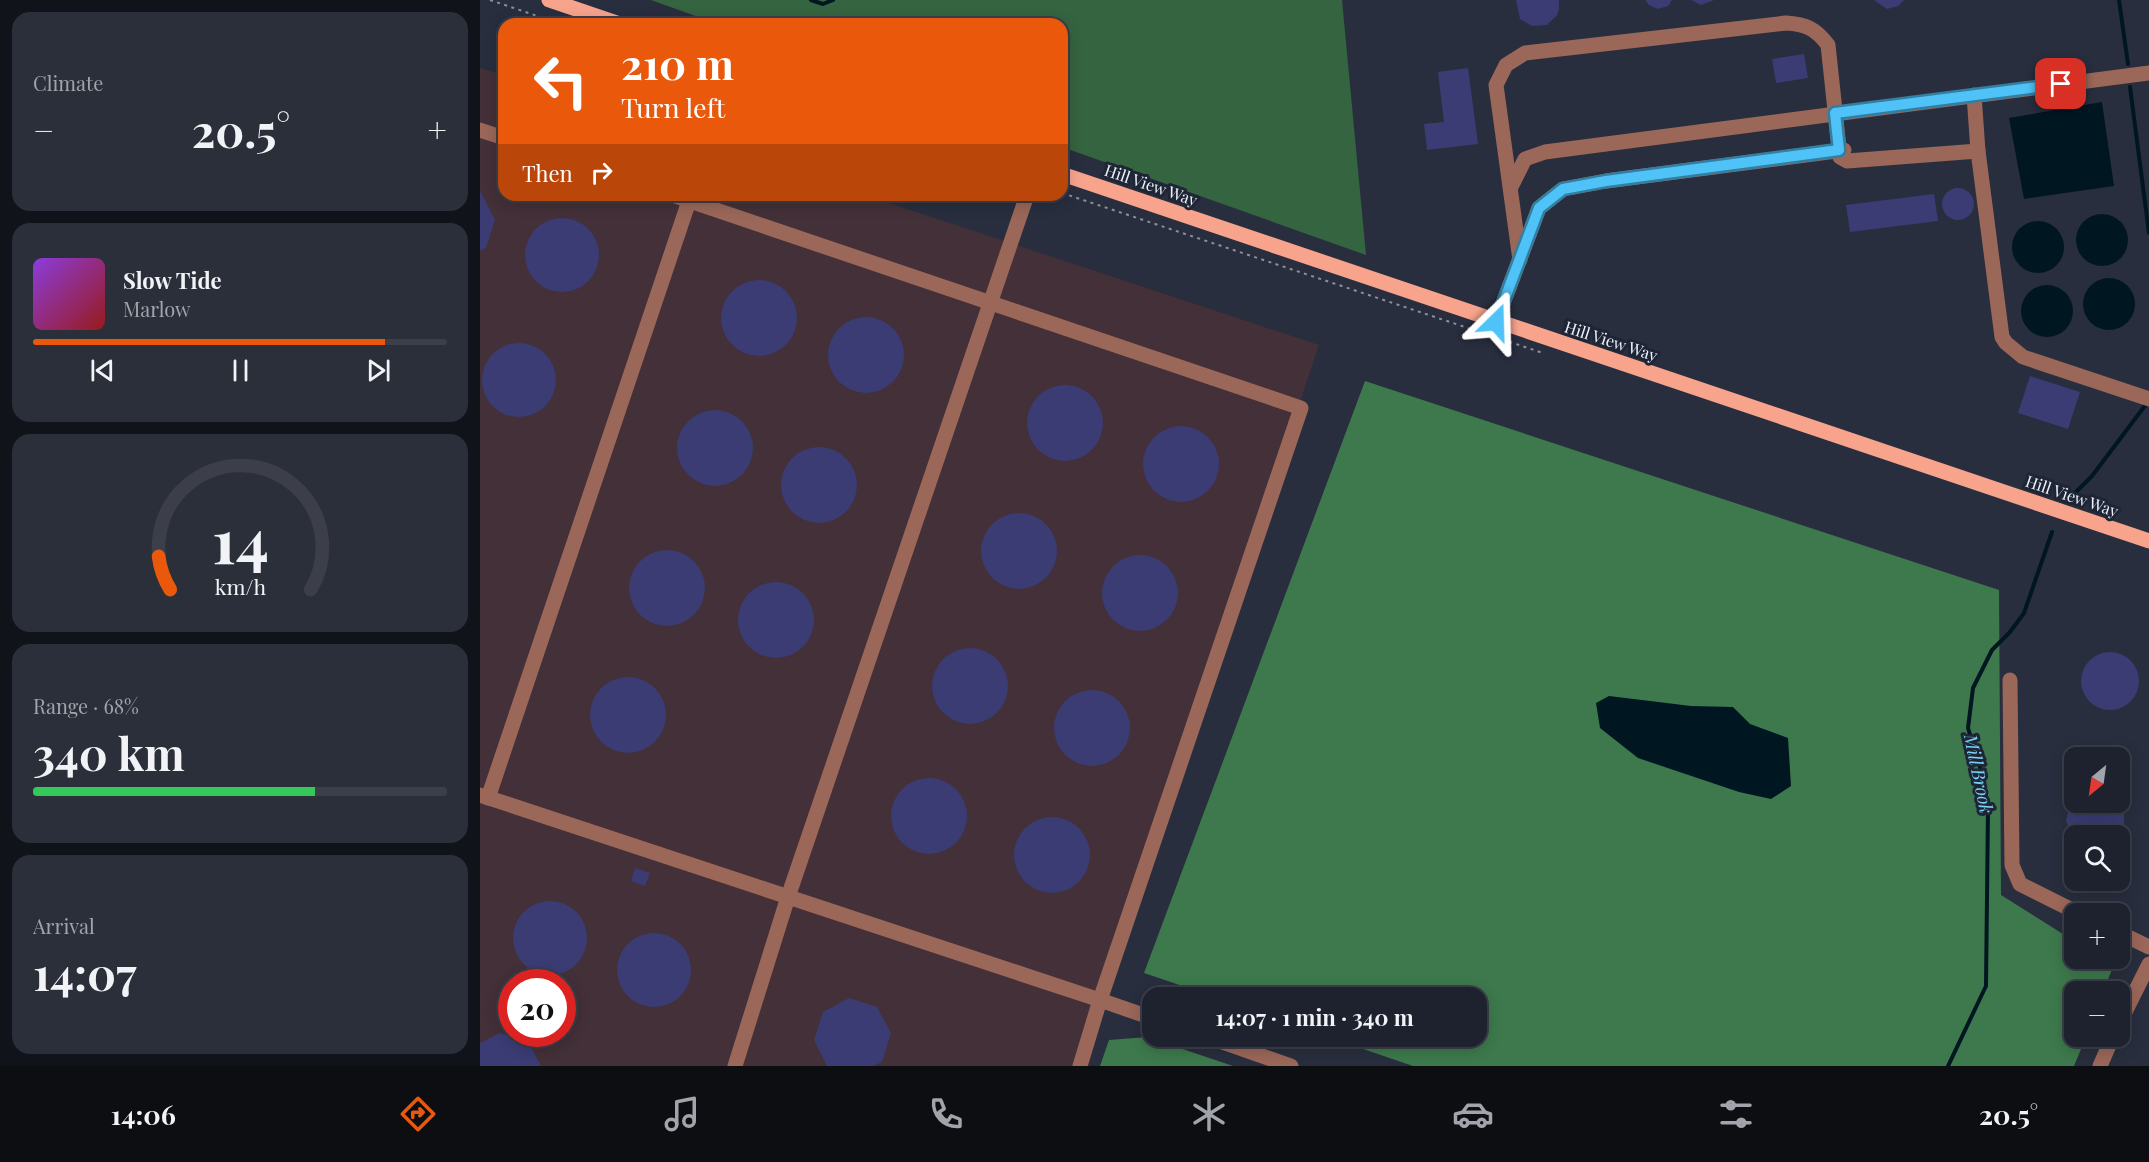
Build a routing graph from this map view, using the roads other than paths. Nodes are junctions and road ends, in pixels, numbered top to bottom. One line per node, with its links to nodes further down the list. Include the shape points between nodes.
1 (549, 0): 2 (main road)
2 (602, 18)
3 (2149, 73): 4 (lane)
4 (1974, 96): 5 (lane); 9 (lane)
5 (1835, 113): 8 (lane); 11 (lane, via 1533,154 1517,170); 11 (lane, via 1828,45 1819,32 1803,24 1525,53 1506,65 1496,85)
6 (480, 130): 7 (lane)
7 (498, 136)
8 (1842, 150): 9 (lane, via 1840,157 1847,161); 14 (lane, via 1563,189 1539,208)
9 (1978, 151): 17 (lane, via 2006,344 2023,357)
10 (1068, 176): 16 (main road, Hill View Way)
11 (1510, 193): 14 (lane)
12 (689, 201): 15 (lane); 20 (lane)
13 (1025, 201): 15 (lane)
14 (1520, 260): 16 (lane)
15 (990, 303): 21 (lane); 26 (lane, via 1301,408)
16 (1496, 322): 18 (main road, Hill View Way)
17 (2149, 399)
18 (2149, 541)
19 (2010, 680): 22 (lane, via 2012,865 2020,884)
20 (484, 797): 21 (lane)
21 (788, 897): 26 (lane); 31 (lane)
22 (2064, 906)
23 (2130, 938): 24 (lane)
24 (2149, 947)
25 (2149, 964): 27 (lane)
26 (1100, 1000): 28 (lane); 32 (lane)
27 (2130, 1002)
28 (1142, 1015)
29 (1237, 1047): 33 (lane)
30 (2108, 1047): 34 (lane)
31 (735, 1066)
32 (1080, 1066)
33 (1291, 1066)
34 (2100, 1066)

